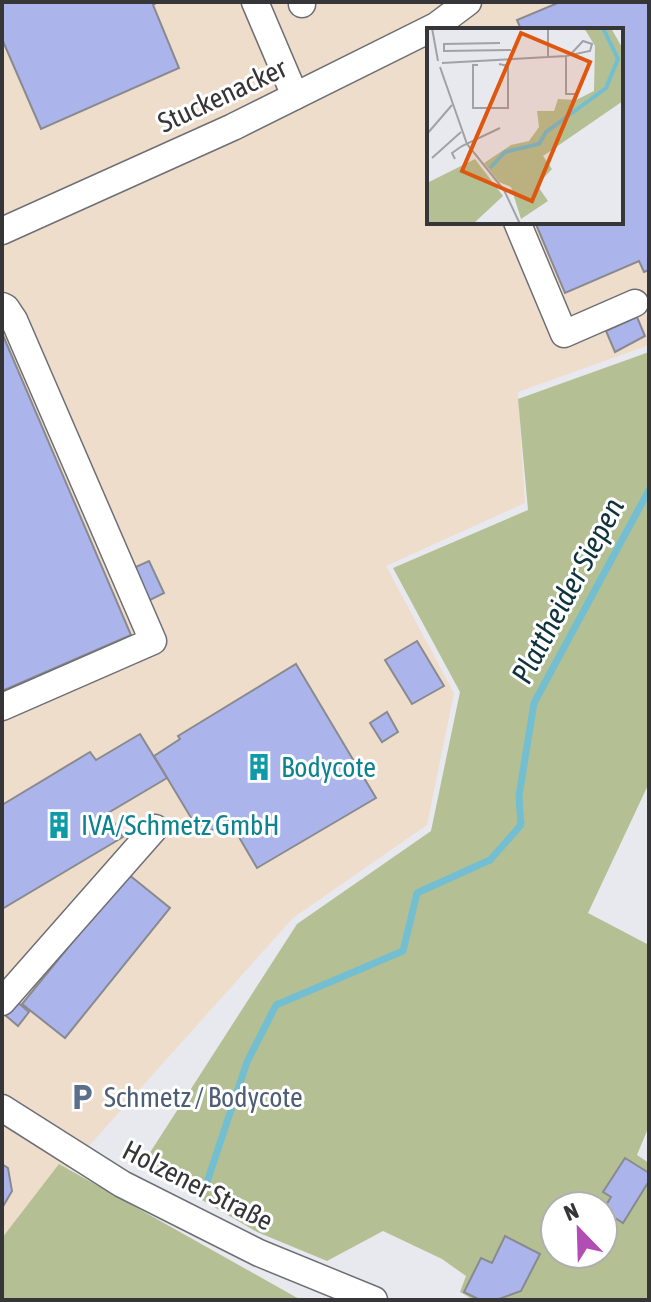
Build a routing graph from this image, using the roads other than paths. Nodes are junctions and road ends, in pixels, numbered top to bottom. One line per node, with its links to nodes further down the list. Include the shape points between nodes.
1 (255, 2): 5 (street)
2 (465, 3): 3 (street, Stuckenacker)
3 (437, 28)
4 (427, 33): 5 (street, Stuckenacker)
5 (295, 96): 7 (street, Stuckenacker)
6 (518, 224): 8 (street, via 564,334)
7 (2, 231)
8 (635, 303)
9 (2, 306): 10 (street, via 14,320 153,641)
10 (2, 707)
11 (155, 828): 12 (street)
12 (2, 1002)
13 (2, 1108): 14 (street, Holzener Straße, via 122,1184 259,1253)
14 (374, 1300)

